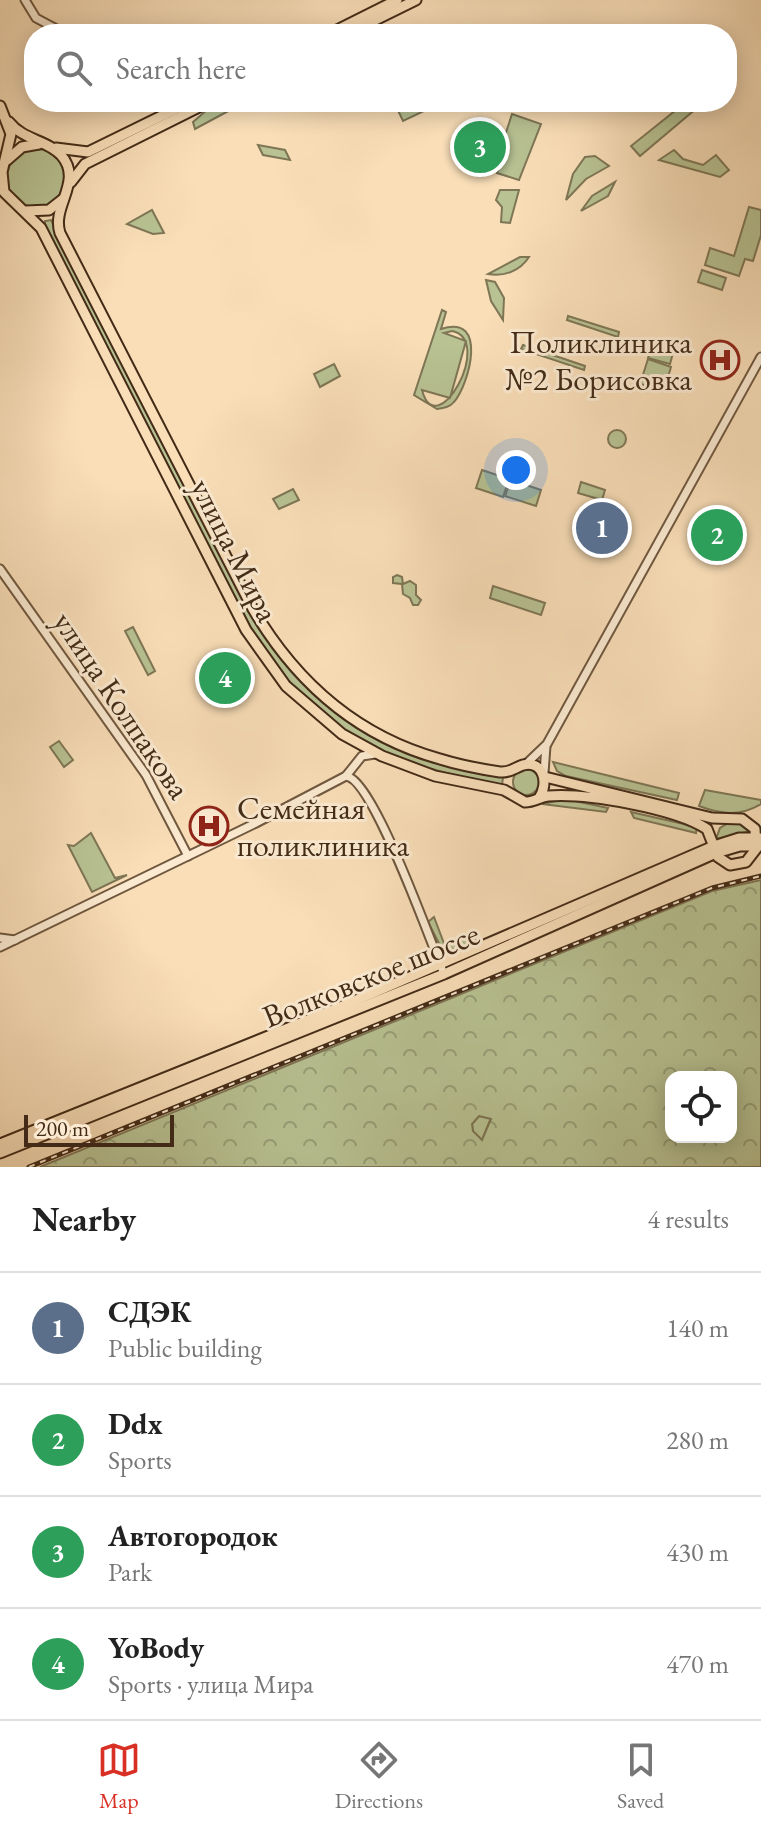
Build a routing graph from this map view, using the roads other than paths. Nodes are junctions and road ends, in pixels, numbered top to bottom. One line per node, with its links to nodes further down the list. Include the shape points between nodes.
1 (25, 0): 4 (street, via 36,18)
2 (397, 0): 5 (main road)
3 (416, 0): 6 (main road)
4 (47, 24)
5 (349, 24)
6 (367, 24)
7 (0, 106): 10 (main road, улица Мира)
8 (158, 112): 11 (main road, via 88,152)
9 (189, 112): 13 (main road, via 85,164)
10 (7, 120): 11 (main road, улица Мира); 12 (main road, улица Мира, via 11,142)
11 (45, 146): 12 (main road, via 16,150); 13 (main road, улица Мира, via 64,159)
12 (4, 165): 14 (main road, улица Мира, via 4,192)
13 (68, 188): 14 (main road, via 49,210); 22 (main road, улица Мира, via 58,215 60,233 280,653 339,711 390,741 456,763)
14 (23, 210): 17 (main road, улица Мира, via 41,228 251,638 300,700)
15 (761, 357): 18 (street)
16 (0, 569): 31 (street, улица Колпакова, via 146,775)
17 (354, 741): 19 (main road, улица Мира); 20 (street)
18 (547, 744): 21 (street); 24 (street)
19 (378, 754): 20 (street, via 365,754); 26 (main road, улица Мира)
20 (357, 764): 23 (street); 25 (street)
21 (525, 765): 22 (main road); 24 (main road)
22 (514, 770): 26 (main road)
23 (346, 776): 25 (street); 31 (street)
24 (544, 776): 27 (main road); 28 (main road)
25 (357, 780): 35 (street, via 387,834)
26 (512, 795): 27 (main road, via 525,802)
27 (539, 798): 30 (main road, via 583,798 647,809 696,823)
28 (725, 819): 29 (main road, via 747,821); 30 (main road)
29 (759, 842): 30 (main road, Волковское шоссе, via 739,838); 30 (main road, via 752,857 739,865 722,862)
30 (713, 845): 35 (main road, Волковское шоссе); 36 (main road, Волковское шоссе)
31 (188, 856): 33 (street)
32 (0, 938): 33 (street)
33 (17, 939): 34 (street)
34 (0, 947)
35 (440, 964): 36 (street); 37 (main road, Волковское шоссе)
36 (444, 974): 38 (main road, Волковское шоссе)
37 (0, 1144)
38 (0, 1153)

